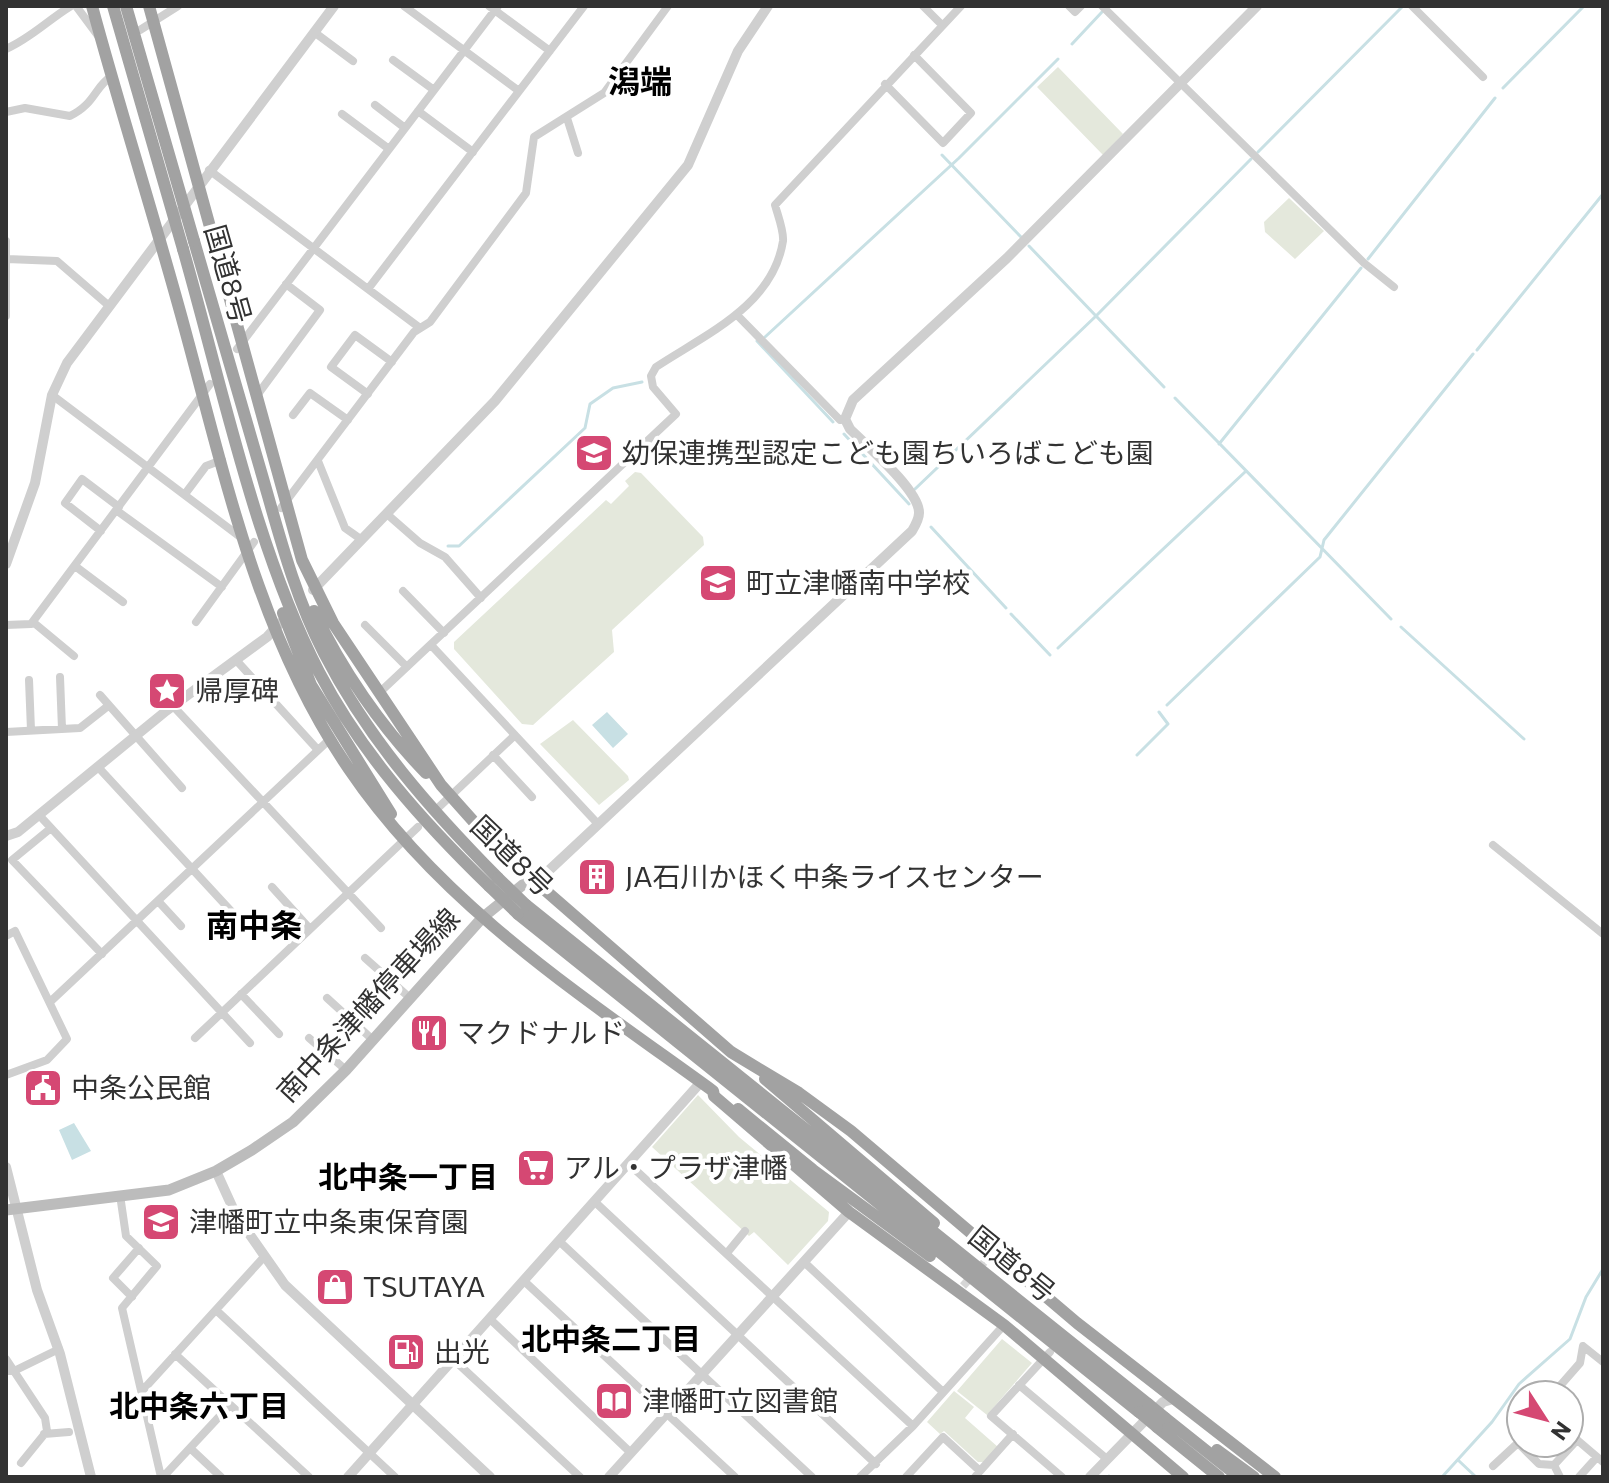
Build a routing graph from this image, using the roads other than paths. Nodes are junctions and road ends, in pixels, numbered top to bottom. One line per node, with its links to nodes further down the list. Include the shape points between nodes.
1 (74, 6): 25 (street); 26 (street, via 49,19 33,37)
2 (92, 6): 25 (highway)
3 (113, 6): 69 (highway, 国道8号, bridge)
4 (126, 6): 77 (highway, 国道8号, bridge)
5 (149, 6): 20 (highway)
6 (178, 6): 20 (street)
7 (334, 6): 23 (street)
8 (404, 6): 27 (street)
9 (584, 6): 28 (street)
10 (668, 6): 42 (street, via 604,93)
11 (768, 6): 76 (street, via 738,51 688,165 495,401)
12 (923, 6): 21 (street)
13 (961, 6): 21 (street)
14 (1069, 6): 15 (street, via 1075,12)
15 (1081, 6)
16 (1102, 6): 34 (street)
17 (1257, 6): 34 (street)
18 (1412, 6): 33 (street)
19 (494, 7): 27 (street); 28 (street)
20 (153, 21): 22 (street); 48 (highway)
21 (942, 25): 29 (street)
22 (140, 30)
23 (314, 32): 31 (street); 47 (street)
24 (118, 44): 25 (street)
25 (103, 46): 32 (highway)
26 (6, 49)
27 (464, 51): 36 (street); 37 (street)
28 (550, 51): 37 (street)
29 (914, 55): 35 (street); 35 (street, via 971,113 943,143)
30 (393, 60): 36 (street)
31 (353, 61)
32 (112, 76): 40 (street, via 96,97 70,116 25,108); 49 (highway)
33 (1483, 77)
34 (1181, 82): 54 (street); 67 (street, via 1007,258 853,400)
35 (885, 84): 57 (street, via 775,205 783,239 769,281)
36 (434, 90): 39 (street)
37 (519, 91): 45 (street)
38 (375, 105): 43 (street)
39 (418, 111): 43 (street); 45 (street)
40 (6, 112)
41 (342, 114): 44 (street)
42 (567, 118): 46 (street); 59 (street, via 534,137 526,193 430,322)
43 (405, 128): 44 (street)
44 (389, 149): 51 (street)
45 (473, 152): 55 (street)
46 (578, 153)
47 (209, 170): 48 (street); 51 (street)
48 (199, 184): 49 (street); 60 (highway)
49 (160, 237): 56 (street); 62 (highway)
50 (6, 241): 52 (street)
51 (313, 249): 53 (street); 55 (street)
52 (7, 261): 56 (street, via 52,259); 58 (street)
53 (286, 284): 60 (street); 63 (street, via 320,310)
54 (1394, 287)
55 (368, 289): 59 (street)
56 (108, 305): 65 (street, via 67,363)
57 (737, 315): 67 (street, via 840,420); 86 (street, via 656,367 653,387 676,414)
58 (6, 316)
59 (420, 328): 61 (street)
60 (240, 345): 63 (highway)
61 (392, 362): 64 (street); 64 (street, via 355,335 339,356 331,367)
62 (206, 389): 70 (highway); 72 (street)
63 (258, 394): 74 (highway)
64 (368, 394): 68 (street)
65 (52, 395): 72 (street); 81 (street, via 35,483)
66 (293, 415): 68 (street, via 310,393)
67 (845, 419): 120 (street, via 908,488 920,515 912,531)
68 (348, 420): 71 (street)
69 (237, 440): 123 (highway, via 235,452 264,555 300,660); 128 (highway, 国道8号, via 283,591 320,675 394,785)
70 (223, 460): 73 (street, via 206,466); 80 (highway)
71 (318, 461): 74 (street); 79 (street, via 345,528)
72 (148, 467): 73 (street); 75 (street)
73 (185, 494): 80 (street)
74 (284, 505): 84 (highway)
75 (118, 508): 78 (street); 78 (street, via 82,479 65,503); 83 (street)
76 (388, 515): 79 (street); 86 (street, via 445,557)
77 (276, 525): 113 (highway, via 286,536 315,614 340,658 403,747); 128 (highway, 国道8号, via 311,624 352,701 404,776)
78 (101, 531): 82 (street)
79 (362, 540): 84 (street)
80 (248, 544): 83 (street); 91 (highway)
81 (6, 564)
82 (75, 566): 87 (street); 88 (street)
83 (222, 587): 89 (street)
84 (313, 590): 100 (highway)
85 (403, 591): 93 (street)
86 (481, 598): 93 (street)
87 (123, 602)
88 (33, 622): 90 (street); 95 (street)
89 (196, 622)
90 (6, 625)
91 (278, 625): 96 (street); 109 (highway, via 289,667)
92 (365, 625): 97 (street)
93 (444, 633): 94 (street)
94 (431, 645): 97 (street); 107 (street)
95 (74, 656)
96 (236, 660): 103 (street); 110 (street)
97 (407, 667): 100 (street)
98 (60, 677): 104 (street)
99 (29, 680): 105 (street)
100 (379, 693): 113 (highway)
101 (100, 695): 102 (street)
102 (108, 706): 104 (street, via 80,728); 108 (street)
103 (173, 706): 108 (street); 117 (street)
104 (62, 729): 105 (street)
105 (31, 730): 106 (street)
106 (6, 732)
107 (515, 735): 111 (street); 120 (street)
108 (134, 738): 112 (street); 114 (street)
109 (330, 739): 110 (street); 123 (highway)
110 (318, 750): 117 (street)
111 (493, 755): 115 (street); 116 (street)
112 (98, 767): 119 (street); 126 (street)
113 (441, 785): 115 (highway)
114 (182, 788)
115 (450, 796): 118 (street); 127 (highway)
116 (532, 797)
117 (262, 803): 126 (street); 130 (street)
118 (440, 806)
119 (39, 815): 122 (street); 124 (street)
120 (598, 824): 127 (street, via 544,875)
121 (418, 827): 123 (street)
122 (51, 828): 135 (street); 141 (street, via 12,860)
123 (402, 835): 130 (street); 134 (highway)
124 (6, 836)
125 (1493, 845): 139 (street)
126 (191, 870): 131 (street); 133 (street)
127 (530, 879): 134 (main road, 南中条津幡停車場線); 153 (highway)
128 (493, 882): 132 (highway, 国道8号, bridge)
129 (272, 887): 138 (street)
130 (347, 894): 137 (street); 138 (street)
131 (158, 901): 135 (street); 136 (street)
132 (522, 910): 172 (highway, 国道8号); 178 (highway, 国道8号)
133 (231, 911)
134 (482, 918): 145 (main road, 南中条津幡停車場線); 156 (highway, via 648,1037)
135 (137, 921): 141 (street); 147 (street)
136 (181, 926)
137 (381, 928)
138 (310, 929): 143 (street)
139 (1603, 934)
140 (6, 936): 146 (street, via 15,931)
141 (102, 954): 146 (street)
142 (365, 958): 145 (street)
143 (241, 994): 147 (street); 148 (street)
144 (327, 998): 151 (street)
145 (410, 998): 151 (main road, 南中条津幡停車場線)
146 (50, 1002): 155 (street, via 67,1039 47,1060)
147 (222, 1012): 149 (street); 152 (street)
148 (279, 1034)
149 (195, 1038)
150 (309, 1038): 154 (street)
151 (373, 1040): 154 (main road, 南中条津幡停車場線)
152 (250, 1043)
153 (731, 1052): 178 (highway); 178 (highway, via 824,1110)
154 (346, 1070): 160 (main road, 南中条津幡停車場線, via 293,1122)
155 (6, 1075)
156 (701, 1082): 157 (highway); 158 (street)
157 (713, 1091): 163 (highway, via 754,1133); 172 (highway, via 813,1170)
158 (629, 1164): 162 (street); 168 (street)
159 (6, 1167): 164 (street)
160 (216, 1171): 161 (main road, 南中条津幡停車場線, via 169,1190); 169 (street)
161 (120, 1195): 164 (main road, 南中条津幡停車場線); 167 (street, via 126,1236)
162 (595, 1202): 166 (street); 179 (street)
163 (852, 1209): 170 (street); 177 (highway)
164 (11, 1210): 180 (street)
165 (745, 1231): 168 (street)
166 (559, 1241): 171 (street); 187 (street)
167 (139, 1248): 173 (street, via 157,1266); 173 (street, via 113,1278)
168 (727, 1253): 174 (street)
169 (263, 1258): 175 (street); 194 (street)
170 (804, 1262): 174 (street); 191 (street)
171 (524, 1281): 176 (street); 196 (street)
172 (978, 1284): 195 (highway, 国道8号)
173 (132, 1297): 190 (street, via 122,1308)
174 (772, 1297): 179 (street); 197 (street)
175 (216, 1310): 181 (street); 204 (street)
176 (490, 1319): 184 (street); 205 (street)
177 (1004, 1325): 182 (highway); 191 (street)
178 (1071, 1330): 192 (highway); 195 (highway, 国道8号)
179 (738, 1336): 187 (street); 212 (street)
180 (59, 1349): 186 (street); 216 (street)
181 (175, 1354): 190 (street); 193 (street)
182 (1047, 1355): 189 (street); 199 (highway)
183 (6, 1359): 186 (street)
184 (453, 1359): 194 (street); 223 (street)
185 (1603, 1362): 188 (street, via 1583,1346 1580,1363)
186 (10, 1371): 200 (street, via 45,1418)
187 (702, 1374): 196 (street); 226 (street)
188 (1566, 1379)
189 (1019, 1385): 201 (street, via 991,1416); 207 (street)
190 (142, 1391): 217 (street)
191 (943, 1392): 197 (street)
192 (1173, 1399): 199 (street); 236 (highway)
193 (230, 1405): 203 (street); 219 (street)
194 (413, 1405): 204 (street); 222 (street)
195 (1143, 1408): 202 (highway, 国道8号, bridge)
196 (667, 1414): 205 (street); 225 (street)
197 (913, 1426): 212 (street)
198 (69, 1432): 200 (street)
199 (1131, 1433): 207 (street); 231 (highway)
200 (44, 1434): 211 (street)
201 (1013, 1434): 215 (street); 229 (street)
202 (1175, 1434): 232 (highway); 233 (highway, 国道8号); 234 (highway, 国道8号); 235 (highway, via 1210,1445)
203 (190, 1448): 217 (street); 218 (street)
204 (369, 1453): 220 (street); 221 (street)
205 (631, 1453): 224 (street)
206 (1505, 1455): 214 (street)
207 (1107, 1459): 230 (street)
208 (1534, 1459): 213 (street)
209 (1560, 1459): 213 (street)
210 (1600, 1459): 238 (street)
211 (21, 1463)
212 (876, 1464): 227 (street)
213 (1554, 1465): 237 (street)
214 (1493, 1466)
215 (978, 1474): 228 (street, via 943,1437)
216 (91, 1477)
217 (162, 1477)
218 (221, 1477)
219 (309, 1477)
220 (348, 1477)
221 (395, 1477)
222 (490, 1477)
223 (580, 1477)
224 (609, 1477)
225 (735, 1477)
226 (812, 1477)
227 (860, 1477)
228 (906, 1477)
229 (1062, 1477)
230 (1090, 1477)
231 (1183, 1477)
232 (1208, 1477)
233 (1219, 1477)
234 (1239, 1477)
235 (1254, 1477)
236 (1275, 1477)
237 (1560, 1477)
238 (1579, 1477)

